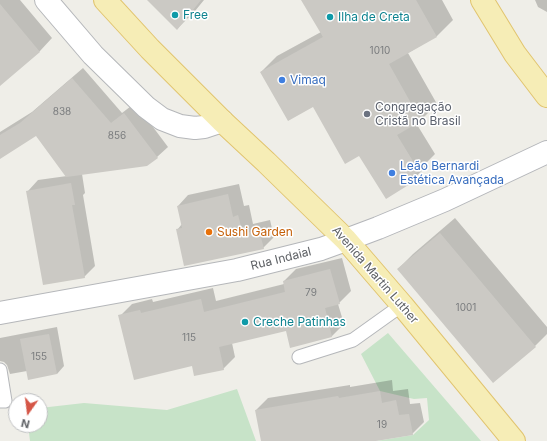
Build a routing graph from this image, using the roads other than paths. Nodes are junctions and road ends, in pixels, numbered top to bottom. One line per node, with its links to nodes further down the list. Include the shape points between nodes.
1 (46, 0): 5 (street, via 93,55 146,107 162,119 180,126 195,128)
2 (105, 0): 5 (main road, Avenida Martin Luther)
3 (482, 0): 4 (main road, via 515,54)
4 (547, 96)
5 (222, 121): 7 (main road, Avenida Martin Luther)
6 (547, 152): 7 (street, Rua Indaial, via 445,200)
7 (346, 240): 8 (main road, Avenida Martin Luther); 9 (street, Rua Indaial, via 321,249 237,270)
8 (402, 305): 10 (lane, via 353,340); 13 (main road, Avenida Martin Luther)
9 (0, 313)
10 (299, 357)
11 (0, 370): 12 (lane, via 4,401)
12 (0, 401)
13 (514, 441)

